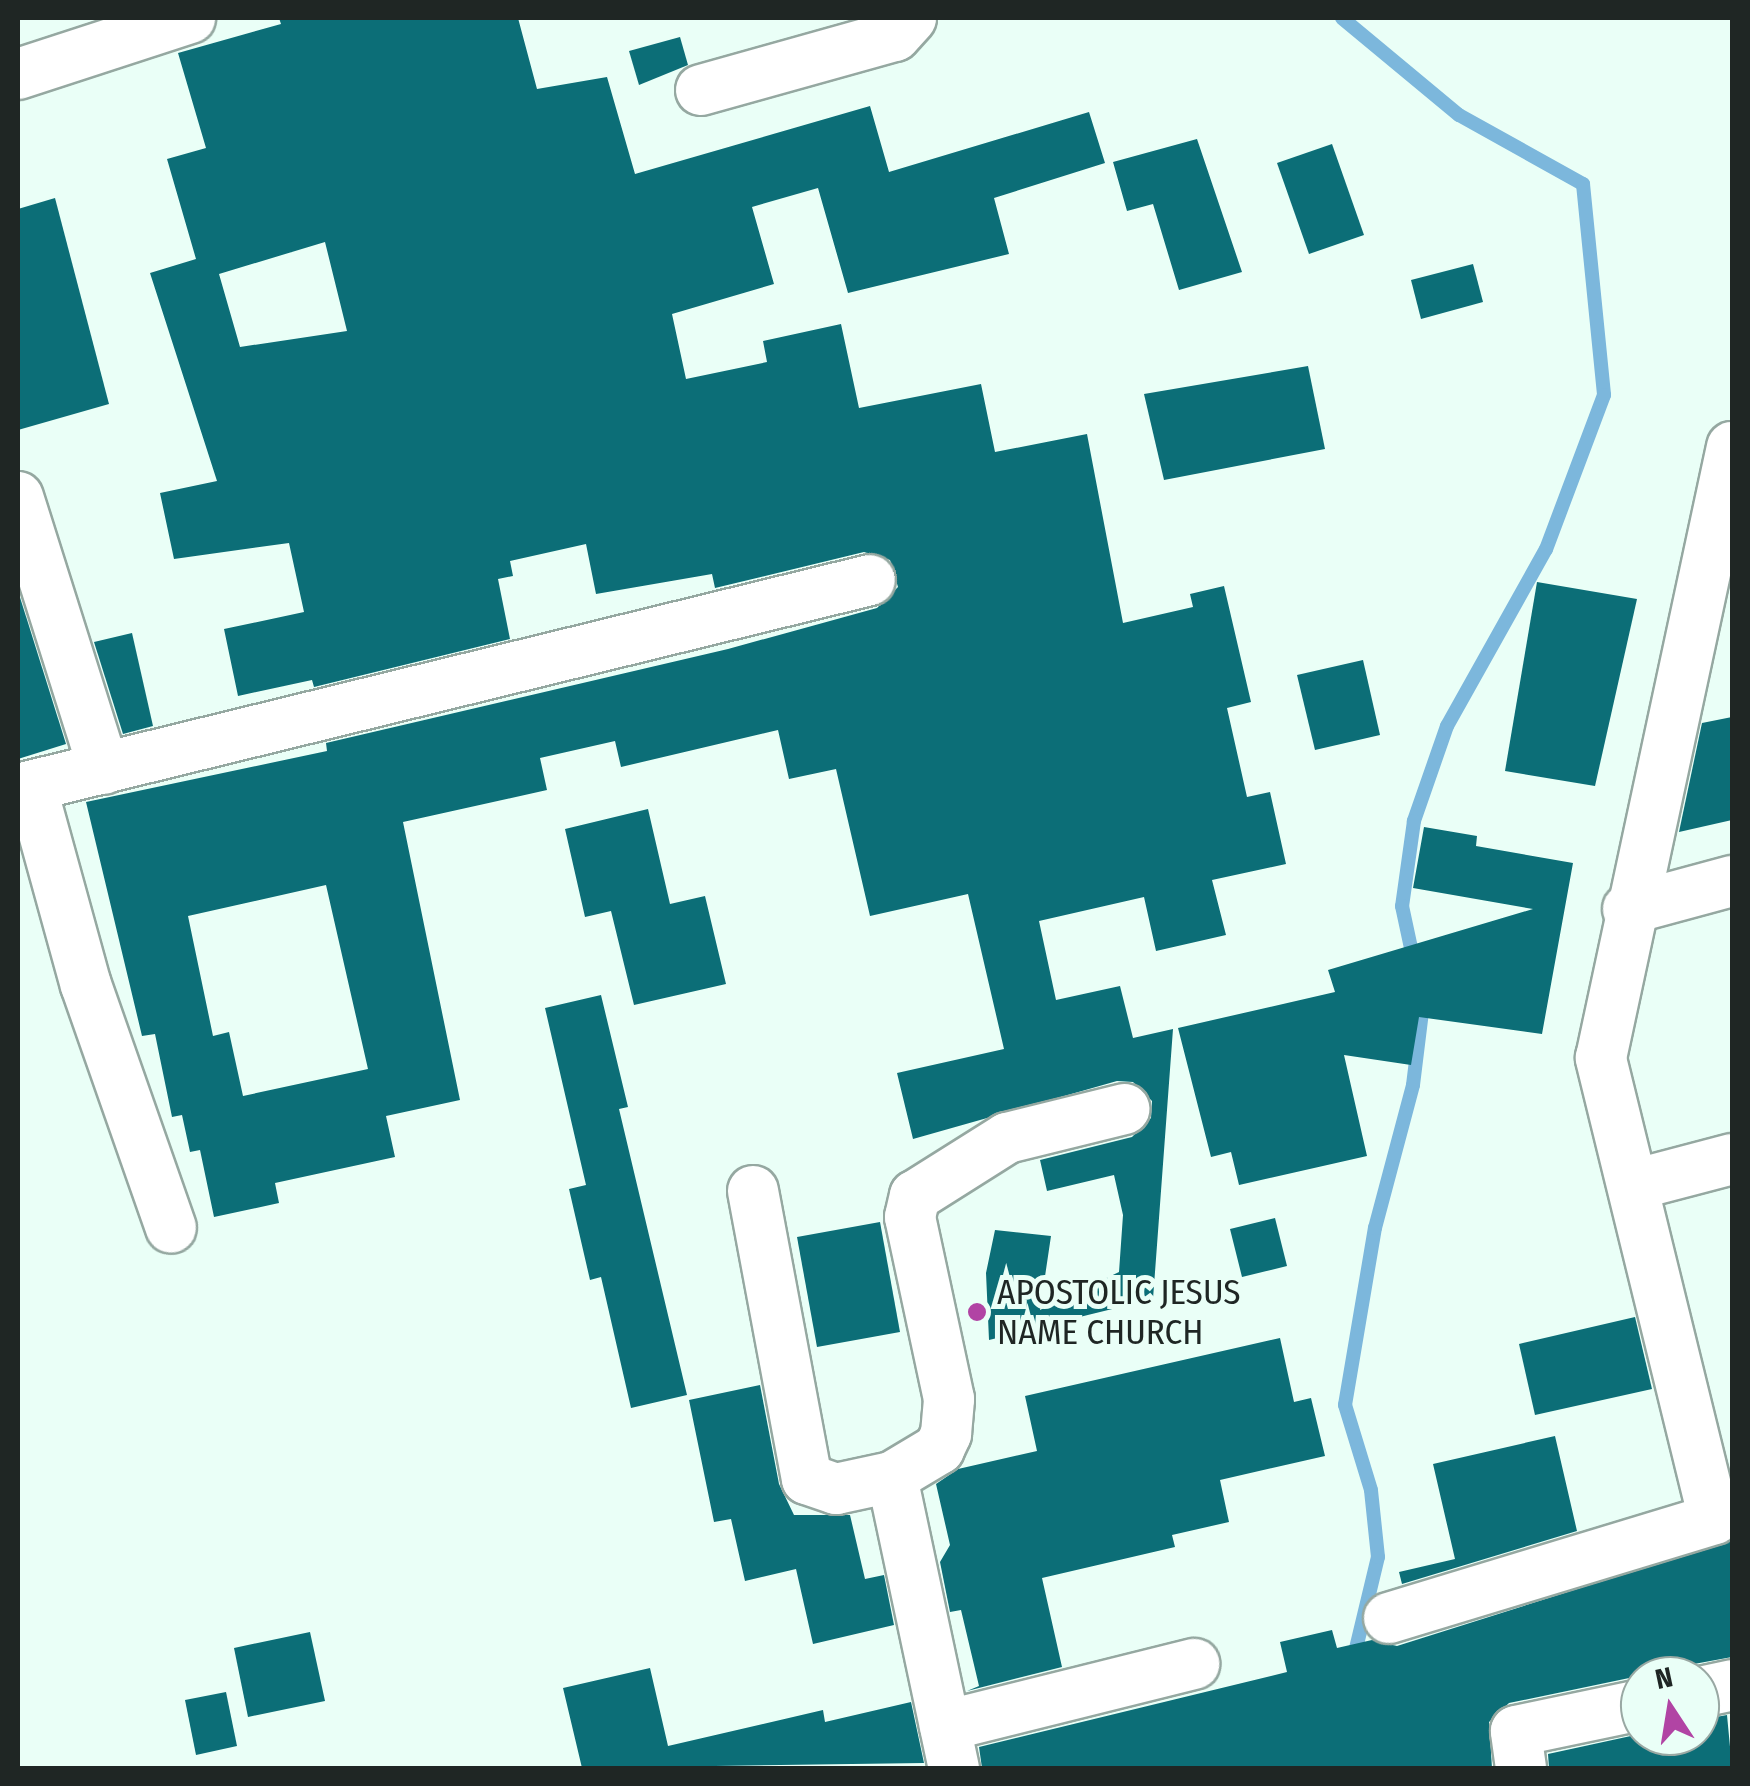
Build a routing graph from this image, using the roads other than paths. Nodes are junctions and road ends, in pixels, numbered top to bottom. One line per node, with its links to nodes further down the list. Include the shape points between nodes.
1 (190, 18): 3 (street)
2 (911, 18): 4 (street, via 896,36)
3 (18, 74)
4 (701, 90)
5 (1732, 448): 7 (street)
6 (18, 497): 9 (street)
7 (1720, 537): 12 (street)
8 (870, 580): 9 (street)
9 (104, 768): 10 (street)
10 (24, 787): 17 (street)
11 (1732, 881): 12 (street)
12 (1628, 909): 15 (street, via 1601,1058)
13 (1124, 1109): 19 (street, via 1007,1138 915,1196 910,1217 948,1399 946,1434 939,1449)
14 (1732, 1158): 15 (street)
15 (1637, 1184): 18 (street)
16 (753, 1190): 19 (street, via 807,1479 836,1488)
17 (171, 1228)
18 (1714, 1428): 20 (street, via 1714,1520)
19 (892, 1478): 23 (street)
20 (1389, 1618)
21 (1194, 1664): 23 (street)
22 (1620, 1709): 24 (street, via 1516,1731)
23 (949, 1747)
24 (1520, 1768)

